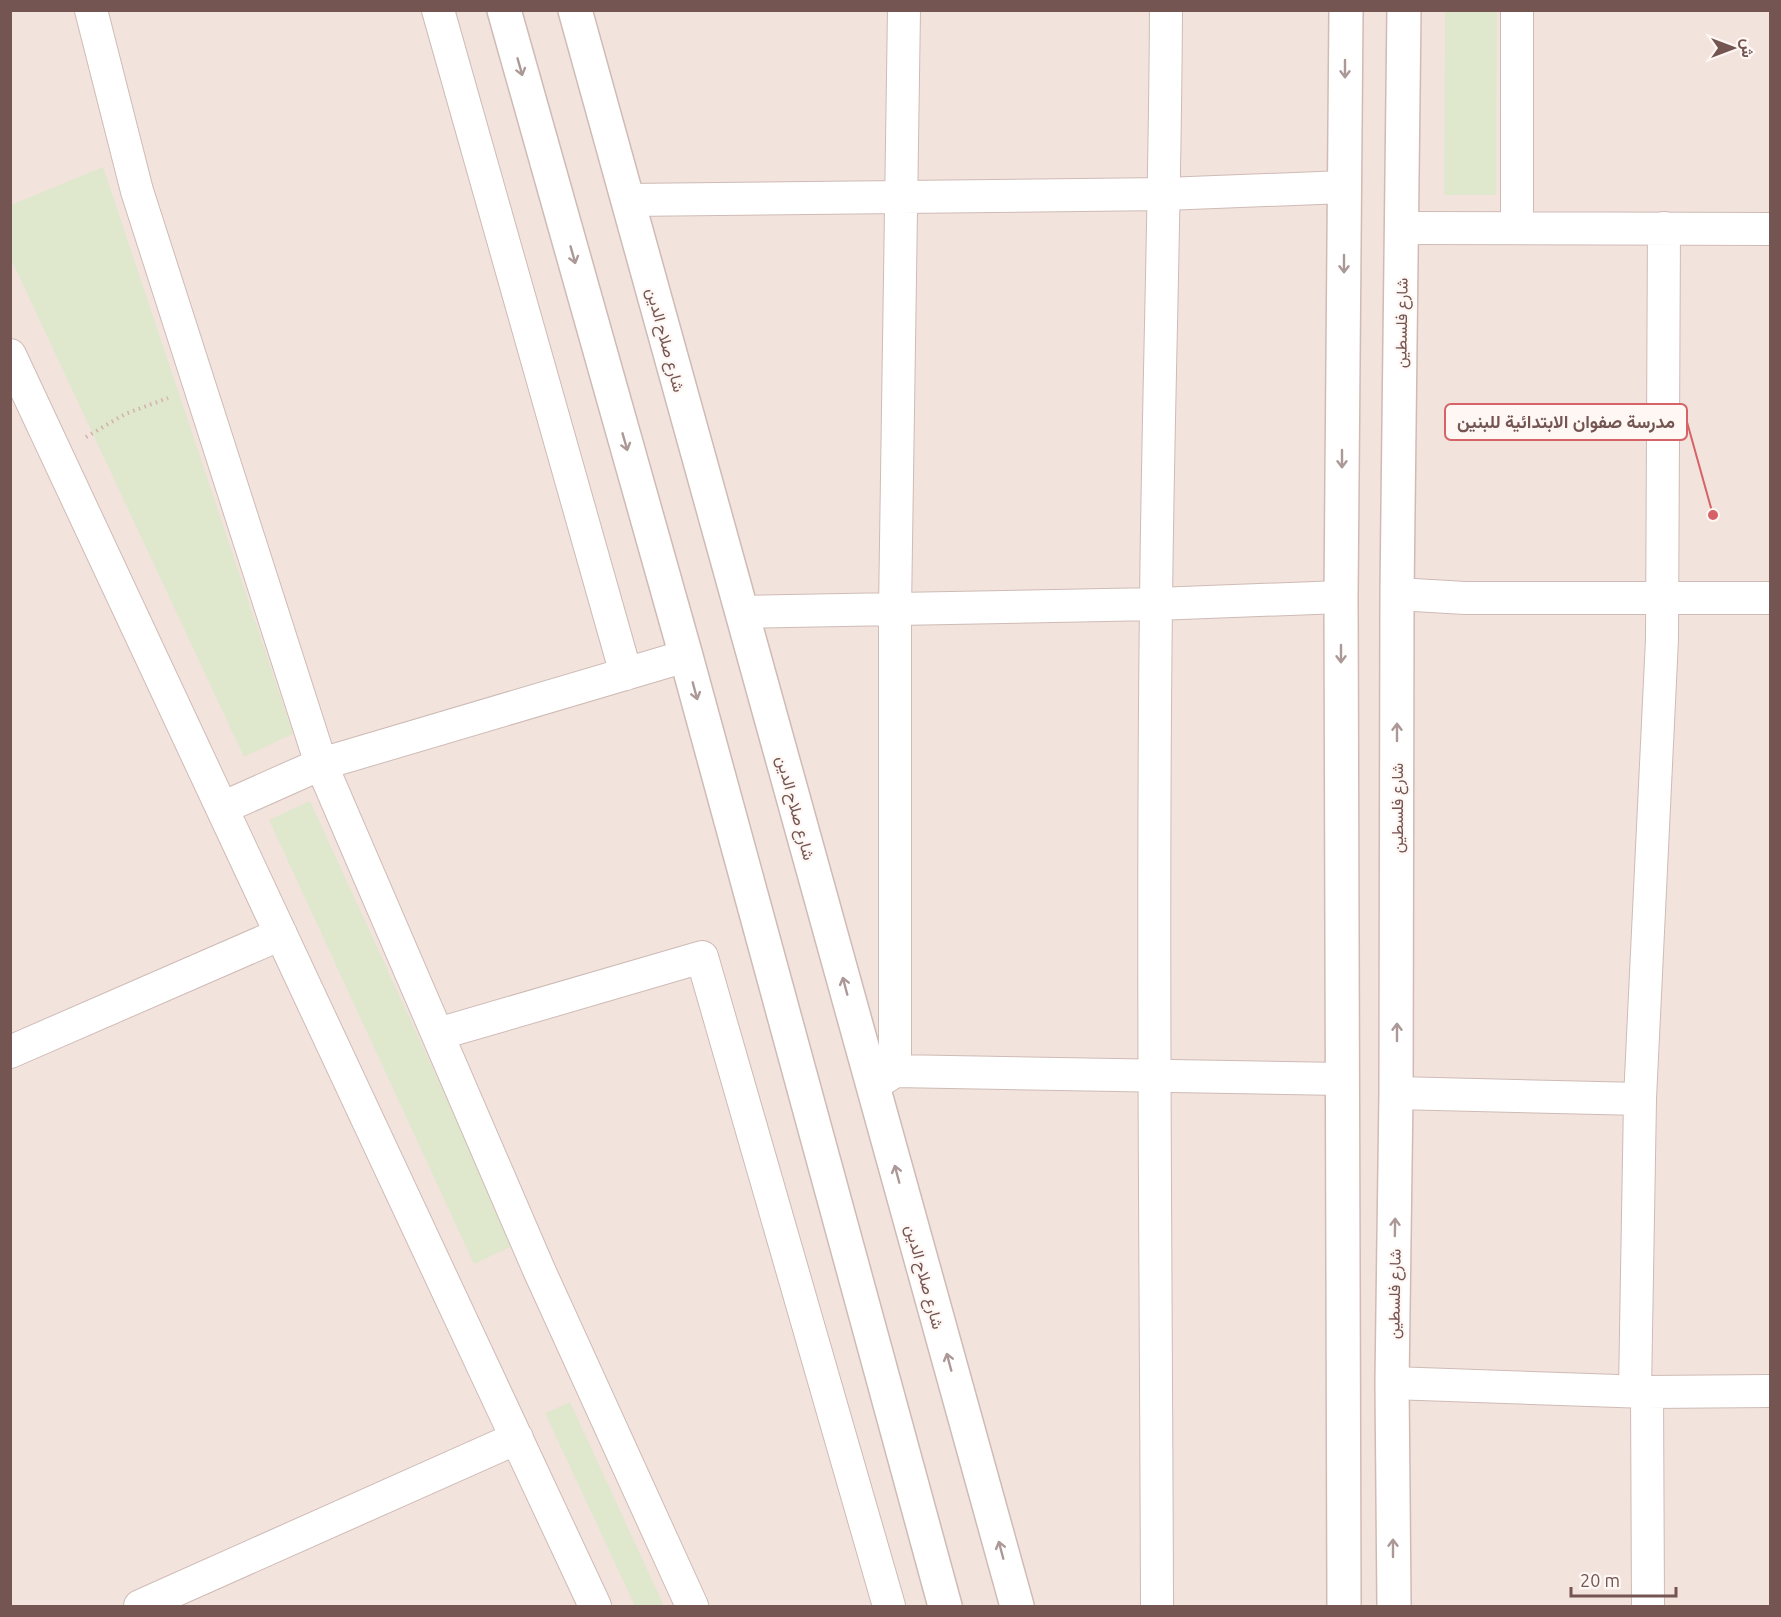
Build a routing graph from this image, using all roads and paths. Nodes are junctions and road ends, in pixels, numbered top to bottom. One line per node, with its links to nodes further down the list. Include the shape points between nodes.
1 (91, 10): 19 (street, via 137,191)
2 (438, 10): 29 (street)
3 (504, 10): 28 (street, one-way to 28)
4 (575, 10): 13 (street, شارع صلاح الدين)
5 (904, 10): 12 (street)
6 (1166, 10): 11 (street)
7 (1346, 10): 10 (street, one-way to 10)
8 (1404, 10): 14 (street, شارع فلسطين)
9 (1517, 10): 15 (street)
10 (1344, 187): 11 (street); 22 (street, one-way to 22)
11 (1165, 194): 12 (street); 25 (street)
12 (901, 197): 13 (street); 26 (street)
13 (628, 200): 27 (street, شارع صلاح الدين)
14 (1402, 228): 15 (street); 21 (street, شارع فلسطين)
15 (1517, 228): 16 (street)
16 (1664, 228): 17 (street); 23 (street)
17 (1770, 229)
18 (10, 355): 20 (street)
19 (200, 386): 20 (path, via 125,414); 30 (street)
20 (57, 454): 31 (street)
21 (1397, 594): 23 (street); 38 (street, شارع فلسطين, one-way to 21)
22 (1341, 597): 25 (street); 37 (street, one-way to 37)
23 (1663, 598): 24 (street); 39 (street)
24 (1770, 598)
25 (1156, 604): 26 (street); 35 (street)
26 (895, 610): 27 (street); 36 (street)
27 (742, 612): 36 (street, شارع صلاح الدين, one-way to 27)
28 (686, 656): 29 (street); 48 (street, one-way to 48)
29 (626, 674): 30 (street)
30 (321, 764): 31 (street); 33 (street)
31 (222, 808): 32 (street)
32 (281, 934): 34 (street); 43 (street)
33 (438, 1034): 46 (street, via 539,1270); 47 (street, via 702,957)
34 (10, 1052)
35 (1155, 1075): 36 (street); 37 (street); 50 (street)
36 (884, 1079): 49 (street, شارع صلاح الدين, one-way to 36)
37 (1342, 1079): 51 (street)
38 (1396, 1093): 39 (street); 40 (street, شارع فلسطين, one-way to 38)
39 (1640, 1099): 42 (street)
40 (1392, 1383): 42 (street); 52 (street, شارع فلسطين, one-way to 40)
41 (1770, 1391): 42 (street)
42 (1641, 1392): 53 (street)
43 (517, 1438): 44 (street); 45 (street)
44 (145, 1605)
45 (595, 1606)
46 (692, 1606)
47 (889, 1606)
48 (945, 1606)
49 (1017, 1606)
50 (1157, 1606)
51 (1344, 1606)
52 (1394, 1606)
53 (1648, 1606)

